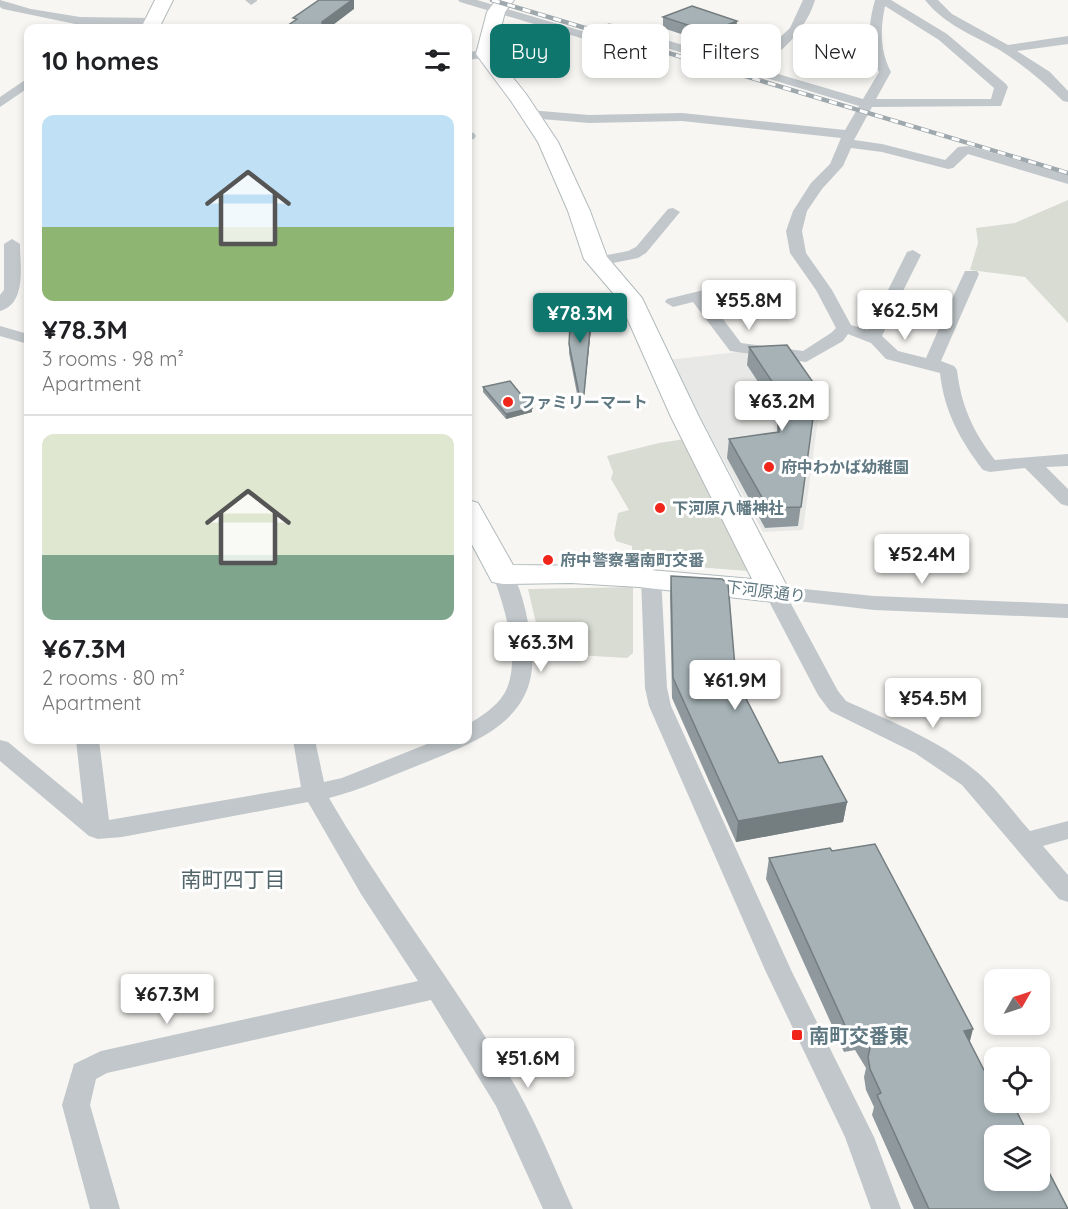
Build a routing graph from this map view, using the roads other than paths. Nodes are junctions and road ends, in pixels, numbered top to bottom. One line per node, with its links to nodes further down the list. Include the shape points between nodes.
1 (35, 0): 9 (street)
2 (164, 0): 12 (street)
3 (464, 0): 8 (street)
4 (809, 0): 15 (street, via 806,14)
5 (882, 0): 22 (street, via 874,37 885,72); 22 (street, via 943,37 1001,87 996,103)
6 (931, 0): 16 (street, via 948,17)
7 (0, 2): 9 (street)
8 (501, 5): 13 (street); 17 (street)
9 (32, 13): 10 (street); 11 (street)
10 (33, 24)
11 (135, 24)
12 (152, 24)
13 (582, 34)
14 (1066, 42): 16 (street)
15 (781, 44)
16 (1006, 49): 20 (street, via 1045,75)
17 (476, 55): 23 (street)
18 (779, 78): 22 (street)
19 (24, 85): 21 (street)
20 (1068, 98)
21 (0, 103)
22 (866, 104): 24 (street)
23 (530, 114): 24 (street, via 589,119 692,117); 30 (street, via 548,142)
24 (847, 139): 25 (street, via 948,165 963,150 969,150); 36 (street, via 836,166 816,186 800,211 794,231 798,253)
25 (1068, 180)
26 (651, 215): 30 (street, via 671,216 641,250)
27 (24, 242): 28 (street)
28 (6, 245): 34 (street, via 12,291)
29 (913, 255): 32 (street)
30 (598, 261): 47 (street, via 630,298)
31 (971, 274): 35 (street)
32 (893, 296): 35 (street); 38 (street)
33 (673, 302): 36 (street, via 703,295 736,346 806,357)
34 (0, 306)
35 (956, 308): 40 (street)
36 (844, 328): 38 (street)
37 (0, 331): 39 (street)
38 (873, 336): 40 (street, via 892,355)
39 (24, 338)
40 (932, 363): 42 (street, via 948,370 950,397 960,425 990,466)
41 (1068, 460): 42 (street)
42 (1030, 462): 43 (street)
43 (1068, 500)
44 (472, 517): 45 (street)
45 (503, 575): 46 (street, 下河原通り, via 587,573); 49 (street, via 517,620 522,652 520,682 506,706)
46 (651, 577): 47 (street, 下河原通り); 62 (street, via 660,706 774,962 859,1137)
47 (774, 592): 48 (street, 下河原通り, via 874,603); 57 (street, via 838,706 921,745 953,765 970,779)
48 (1068, 611)
49 (472, 732)
50 (88, 744): 55 (street)
51 (305, 744): 54 (street)
52 (448, 744): 54 (street, via 347,785)
53 (0, 748): 55 (street)
54 (314, 792): 55 (street); 59 (street, via 370,887)
55 (98, 830)
56 (1068, 830): 57 (street)
57 (1024, 842): 58 (street)
58 (1068, 892)
59 (437, 988): 60 (street, via 101,1063 84,1072 76,1105); 61 (street, via 507,1099)
60 (105, 1209)
61 (558, 1209)
62 (886, 1209)

